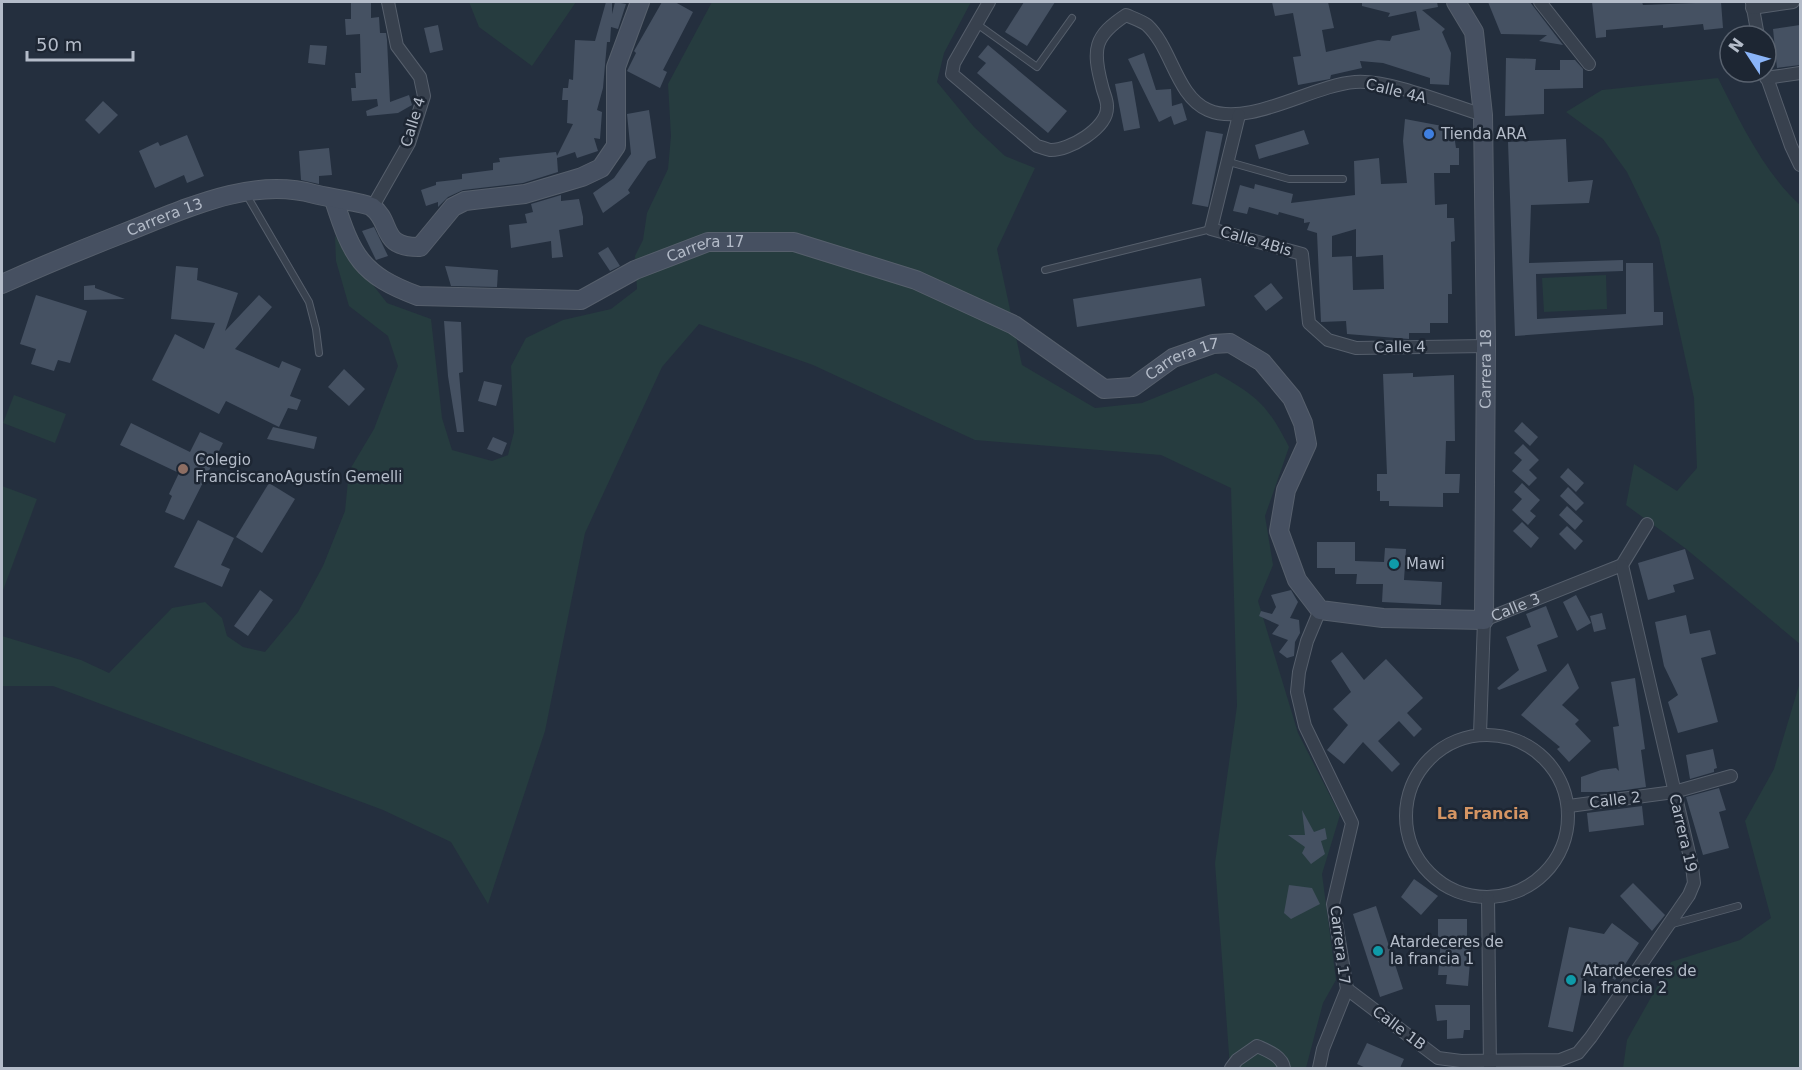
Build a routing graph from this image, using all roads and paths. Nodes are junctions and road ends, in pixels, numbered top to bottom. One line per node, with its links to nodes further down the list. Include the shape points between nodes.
1 (388, 2): 23 (street, Calle 4, via 397,46 420,77 424,96 409,143)
2 (640, 2): 23 (street, via 616,68 616,146 601,168 525,194 459,204 420,247 405,247 387,235)
3 (989, 2): 9 (street)
4 (1540, 2): 11 (street)
5 (1793, 2): 7 (street)
6 (1458, 4): 16 (street, Carrera 18, via 1474,32)
7 (1752, 5): 10 (street)
8 (1072, 18): 9 (lane, via 1037,68)
9 (977, 24): 15 (street, via 954,63 952,74 1037,146 1050,150 1067,146 1104,120 1107,108 1096,59 1097,45 1108,27 1126,15 1146,25 1198,104 1210,111)
10 (1756, 24)
11 (1589, 64)
12 (1800, 73): 13 (street)
13 (1778, 74)
14 (1770, 84): 17 (street)
15 (1239, 115): 16 (street, Calle 4A, via 1353,82 1374,82); 18 (street)
16 (1483, 115): 28 (street, Carrera 18)
17 (1796, 146): 19 (street)
18 (1228, 162): 20 (lane, via 1289,179); 24 (street)
19 (1800, 165)
20 (1343, 179)
21 (246, 193): 22 (street, Carrera 13, via 288,188); 26 (street, Carrera 13, via 206,201); 29 (lane, via 309,302)
22 (333, 200): 23 (street, Carrera 13); 32 (street, Carrera 17, via 358,260 375,275 418,296 581,300 635,270 708,242 794,242 916,280 1014,326 1104,389 1133,387 1173,358 1213,344 1230,343 1268,369 1292,398 1303,423 1308,444 1286,490 1279,531 1297,580)
23 (372, 208)
24 (1211, 229): 25 (lane); 27 (street, Calle 4Bis, via 1302,254 1309,323)
25 (1046, 270)
26 (2, 284)
27 (1318, 331): 28 (street, Calle 4, via 1328,340 1356,348)
28 (1486, 346): 33 (street, Carrera 18)
29 (319, 353)
30 (1647, 524): 31 (street)
31 (1622, 565): 33 (street, Calle 3); 36 (street, Carrera 19)
32 (1320, 610): 33 (street, Calle 3, via 1383,618); 41 (street, Carrera 17, via 1307,641 1298,692 1305,726 1352,823 1333,904)
33 (1484, 620): 34 (street, Carrera 18)
34 (1480, 734): 37 (street, via 1508,736 1538,751 1558,774); 38 (street, via 1449,742 1419,770 1405,807 1410,845 1430,875 1454,892)
35 (1731, 776): 36 (street, Calle 2)
36 (1674, 792): 37 (street, Calle 2); 40 (street, Carrera 19, via 1695,883)
37 (1569, 806): 38 (street, via 1566,838 1553,865 1520,891)
38 (1488, 898): 42 (street)
39 (1738, 906): 40 (lane)
40 (1668, 926): 42 (street, Carrera 19, via 1578,1053 1560,1060)
41 (1347, 989): 42 (street, Calle 1B, via 1438,1058); 45 (street, Carrera 17)
42 (1490, 1065)
43 (1232, 1068): 44 (street, via 1257,1046 1274,1054)
44 (1284, 1068)
45 (1319, 1068)

